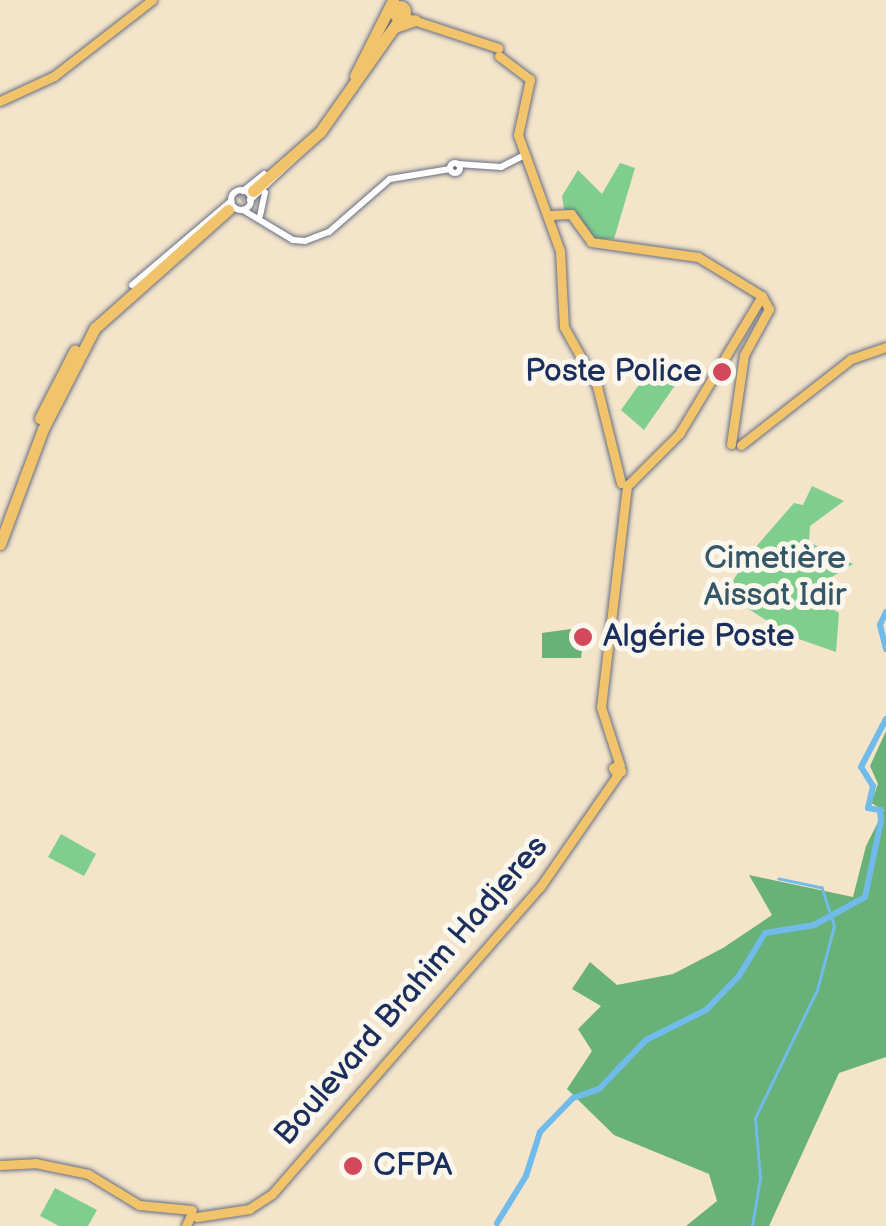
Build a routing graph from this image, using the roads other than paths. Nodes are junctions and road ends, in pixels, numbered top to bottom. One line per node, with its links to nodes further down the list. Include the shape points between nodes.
1 (152, 0): 3 (main road, via 54,76)
2 (402, 9): 4 (highway); 4 (highway, via 380,52); 5 (main road, via 483,41 530,79 518,124)
3 (0, 101)
4 (306, 145): 6 (street); 7 (highway)
5 (526, 154): 9 (main road); 10 (street, via 506,166 440,168 390,179 330,232 292,240)
6 (268, 187): 7 (street); 10 (street)
7 (250, 194): 8 (street); 8 (street); 10 (street)
8 (232, 209): 10 (street); 10 (street); 11 (highway)
9 (551, 215): 12 (main road, via 571,214 591,242 698,256); 16 (main road, via 566,283 564,326 597,386 616,468)
10 (259, 217)
11 (134, 286): 14 (highway, via 98,312); 15 (highway, via 95,328)
12 (762, 296): 13 (main road, via 769,310 747,345 729,431 736,443 851,359); 16 (main road, via 678,434)
13 (886, 347)
14 (61, 375): 15 (highway, via 66,378); 17 (highway)
15 (43, 428): 18 (highway)
16 (626, 484): 20 (main road, Boulevard Brahim Hadjeres, via 602,665 602,719 617,769 545,881 266,1199)
17 (0, 532)
18 (0, 544)
19 (0, 1166): 20 (main road, Boulevard Brahim Hadjeres, via 46,1167 95,1179 137,1208)
20 (192, 1218)

